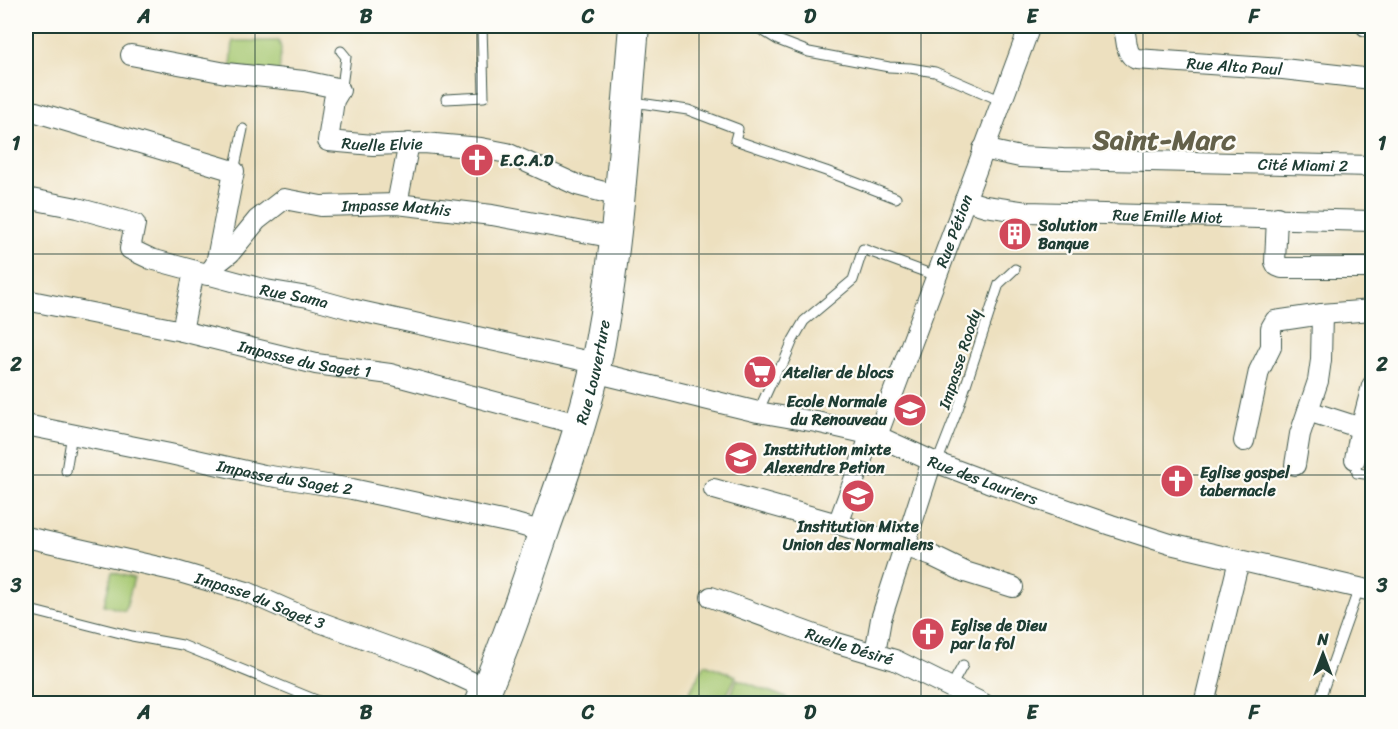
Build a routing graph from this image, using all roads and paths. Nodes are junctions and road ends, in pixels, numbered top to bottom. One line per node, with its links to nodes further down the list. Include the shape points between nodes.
1 (482, 26): 12 (lane, via 484,97)
2 (634, 26): 14 (main road, Rue Louverture)
3 (755, 26): 13 (lane, via 809,52 935,72)
4 (1030, 26): 13 (street, Rue Pétion)
5 (1122, 26): 10 (street, Rue Alta Paul, via 1128,52 1136,59)
6 (1366, 26): 7 (street)
7 (1372, 27)
8 (341, 51): 11 (lane, via 346,57)
9 (131, 56): 11 (street, via 304,81)
10 (1372, 79)
11 (340, 90): 17 (street, Ruelle Elvie, via 334,100 328,141)
12 (446, 99)
13 (1002, 100): 18 (street, Rue Pétion)
14 (627, 102): 21 (main road, Rue Louverture); 23 (lane, via 688,110 738,129 735,140)
15 (26, 109): 20 (street)
16 (243, 129): 20 (lane)
17 (409, 143): 21 (street, Ruelle Elvie, via 507,153 577,185); 25 (street)
18 (983, 149): 19 (street, Cité Miami 2, via 1020,157 1063,159); 24 (street, Rue Pétion)
19 (1372, 166)
20 (234, 171): 31 (street)
21 (620, 196): 28 (main road, Rue Louverture)
22 (26, 198): 31 (street, Rue Sama, via 135,224 130,249 151,259)
23 (896, 198)
24 (965, 200): 26 (street, Rue Emille Miot, via 1027,212); 32 (street, Rue Pétion)
25 (397, 204): 28 (street, Impasse Mathis, via 492,215); 31 (street, Impasse Mathis, via 321,206 284,199 257,220 230,253)
26 (1277, 217): 27 (street, Rue Emille Miot); 29 (street, via 1277,266)
27 (1372, 221)
28 (615, 238): 37 (main road, Rue Louverture)
29 (1372, 268)
30 (1015, 269): 48 (lane, Impasse Roody, via 999,284 958,409)
31 (206, 270): 36 (street); 37 (street, Rue Sama)
32 (936, 276): 40 (lane, via 863,249 853,280 804,321); 45 (street, Rue Pétion)
33 (26, 300): 36 (street, Impasse du Saget 1)
34 (1372, 310): 35 (street)
35 (1322, 314): 39 (street, via 1318,381); 46 (street, via 1272,323 1271,347 1259,371)
36 (182, 331): 42 (street, Impasse du Saget 1, via 316,364 390,374)
37 (595, 367): 40 (street, Rue des Lauriers); 42 (main road, Rue Louverture)
38 (1372, 386): 43 (street)
39 (1308, 411): 43 (street); 49 (street)
40 (758, 412): 45 (street, Rue des Lauriers)
41 (26, 425): 44 (street, Impasse du Saget 2)
42 (581, 425): 54 (main road, Rue Louverture)
43 (1361, 428): 47 (street)
44 (72, 434): 50 (lane); 54 (street, Impasse du Saget 2, via 264,475 352,489)
45 (874, 435): 48 (street, Rue des Lauriers); 53 (street, Rue Pétion)
46 (1244, 441)
47 (1355, 459): 51 (lane, via 1357,473)
48 (935, 462): 56 (street); 57 (street, Rue des Lauriers, via 1111,525)
49 (1295, 465)
50 (66, 471)
51 (1372, 475)
52 (714, 489): 53 (street)
53 (838, 524): 56 (street)
54 (544, 532): 65 (main road, Rue Louverture)
55 (26, 537): 65 (street, Impasse du Saget 3, via 176,571 247,592 424,660)
56 (905, 546): 58 (street, via 965,572); 62 (street, via 881,619)
57 (1239, 560): 59 (street, Rue des Lauriers); 68 (street)
58 (1013, 587)
59 (1366, 590): 69 (lane)
60 (711, 597): 62 (street, Ruelle Désiré)
61 (26, 609): 66 (lane, via 182,645)
62 (875, 653): 64 (street, Ruelle Désiré)
63 (963, 665): 64 (lane)
64 (951, 687): 67 (street, Ruelle Désiré)
65 (483, 696)
66 (326, 704)
67 (984, 704)
68 (1204, 704)
69 (1318, 704)

